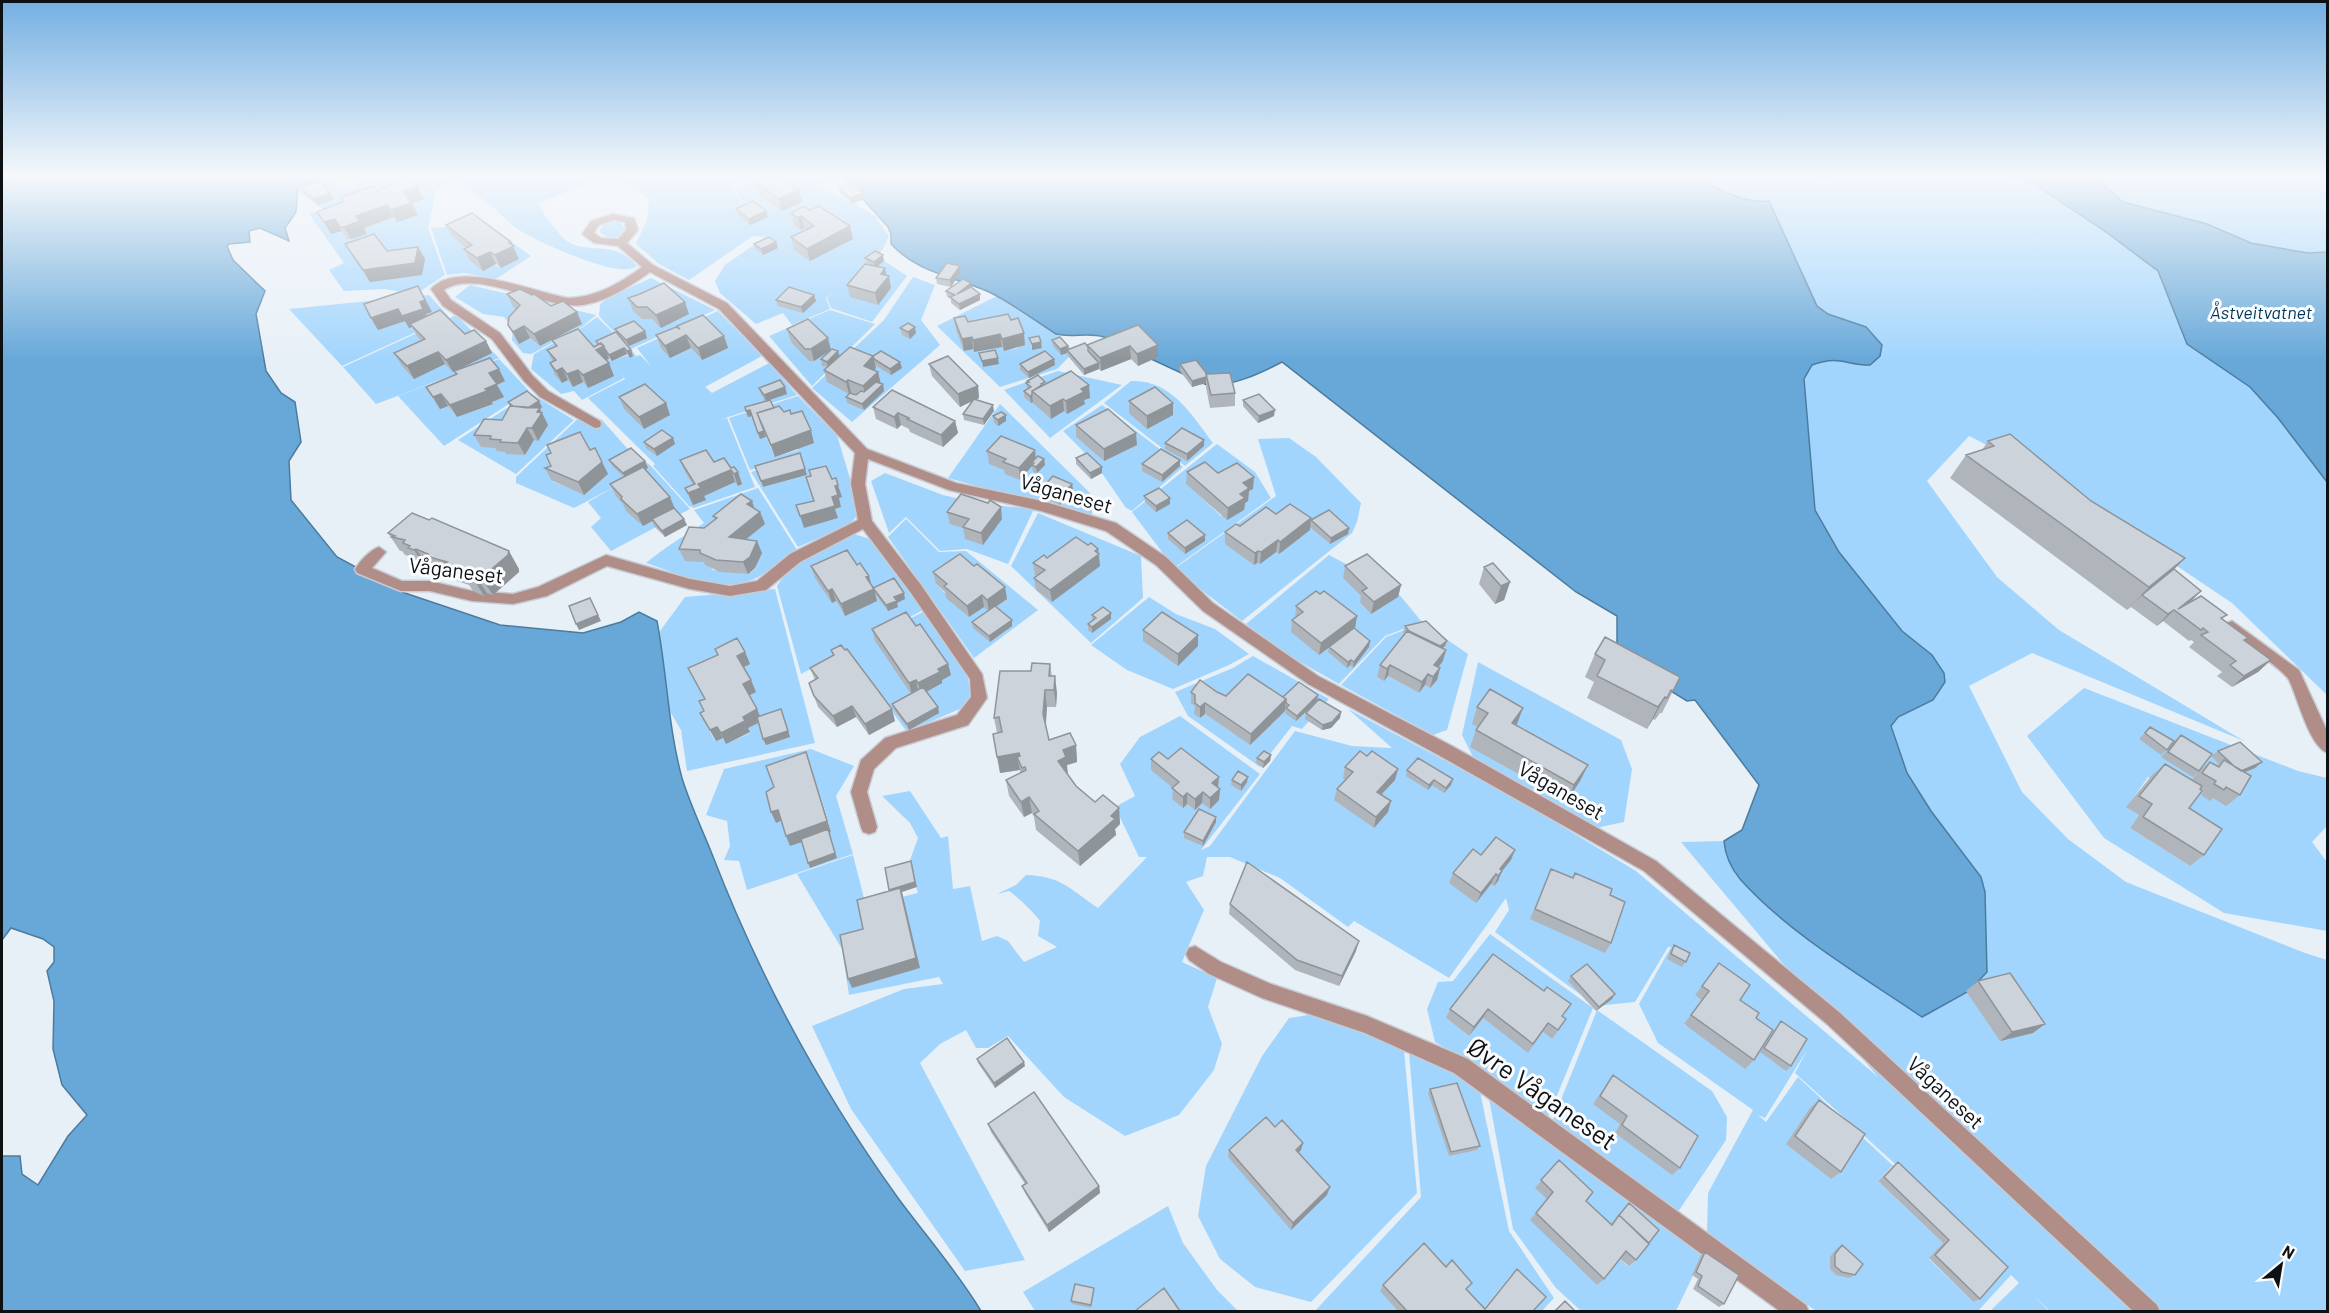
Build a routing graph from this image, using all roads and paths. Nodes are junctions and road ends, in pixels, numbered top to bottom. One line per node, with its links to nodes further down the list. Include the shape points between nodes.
1 (621, 243): 2 (street, Våganeset)
2 (649, 267): 3 (street, via 631,280 583,301 545,298 463,277 445,281 437,289 447,303 496,336 544,394); 4 (street, Våganeset, via 723,306)
3 (595, 424)
4 (862, 452): 5 (street, via 858,484); 12 (street, Våganeset, via 954,487 1042,506 1111,527 1161,561 1208,607 1313,680 1650,866 1833,1018)
5 (865, 522): 6 (street, Våganeset, via 795,558 761,586 730,591 606,560 542,592 513,599 472,596 430,586 401,586 362,569); 9 (street, via 977,678 979,698 962,720 891,743 867,765 859,792)
6 (380, 552)
7 (2218, 617): 8 (street, via 2294,674)
8 (2328, 747)
9 (869, 827)
10 (1195, 954): 11 (street, Øvre Våganeset, via 1215,968 1268,992 1367,1025 1461,1066)
11 (1799, 1311)
12 (2150, 1311)

